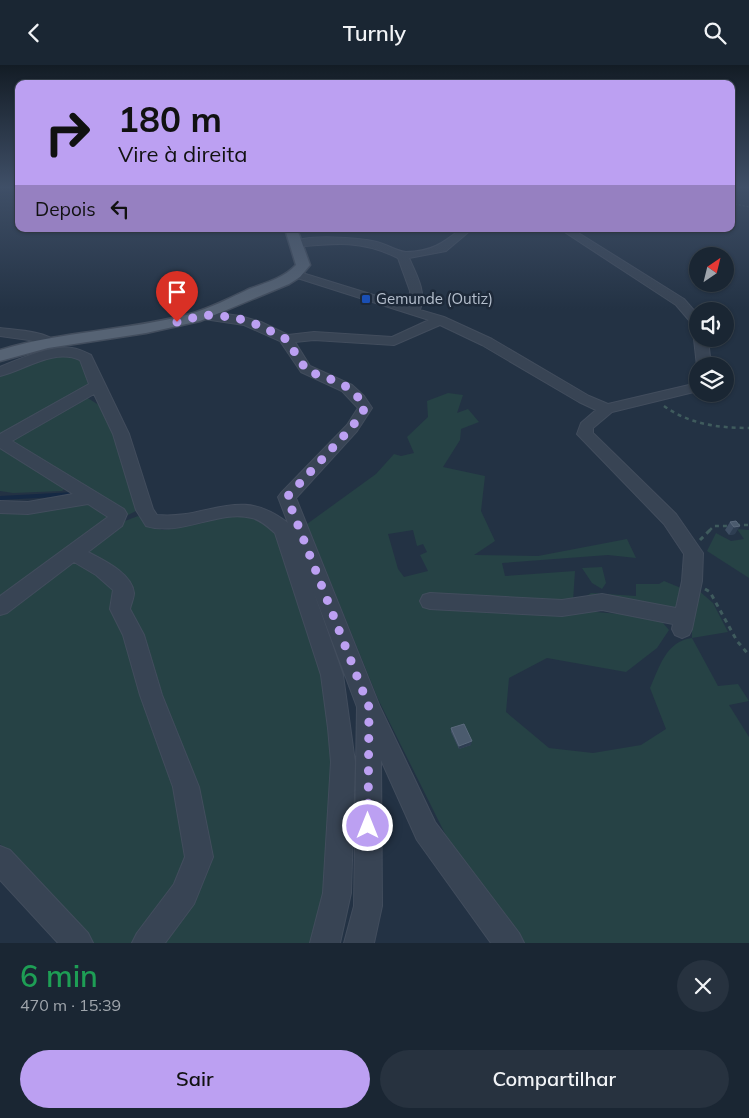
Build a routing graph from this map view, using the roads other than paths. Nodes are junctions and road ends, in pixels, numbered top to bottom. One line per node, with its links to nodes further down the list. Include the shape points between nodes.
1 (463, 232): 4 (street, via 442,249)
2 (569, 232): 7 (street, via 680,302)
3 (293, 236): 4 (street, via 362,240); 5 (main road, via 303,265)
4 (403, 256): 6 (street, via 415,287 417,305)
5 (289, 277): 6 (street); 8 (main road)
6 (413, 311): 9 (street)
7 (689, 312)
8 (204, 315): 12 (street, via 234,317); 13 (main road)
9 (440, 320): 12 (street, via 394,341 314,336); 19 (street, via 487,341 584,399)
10 (0, 332): 11 (street)
11 (23, 335): 13 (street); 14 (street)
12 (286, 339): 28 (street, via 307,371 347,387 365,408 352,427 287,497)
13 (50, 342): 15 (main road)
14 (0, 343)
15 (0, 356)
16 (0, 372): 17 (street, via 70,352 86,358)
17 (97, 386): 20 (street); 23 (street, via 121,434)
18 (689, 389): 19 (street)
19 (607, 409): 26 (street, via 586,426 584,434 670,519 694,553 683,623 602,602 562,607)
20 (0, 441): 21 (street)
21 (90, 497): 22 (street, via 28,508); 24 (street, via 118,514)
22 (0, 507)
23 (145, 510): 24 (street); 32 (street, via 152,521 160,522 186,521 224,511 250,511 269,518 283,529 332,675 340,728 343,762 337,893)
24 (116, 521): 25 (street)
25 (73, 553): 27 (street); 31 (street, via 116,579 123,587 120,609 186,787 199,857 184,894)
26 (430, 601)
27 (0, 607)
28 (369, 707): 33 (street, via 368,905); 34 (street, via 426,831)
29 (0, 860): 30 (street)
30 (78, 943)
31 (147, 943)
32 (325, 943)
33 (359, 943)
34 (509, 943)

